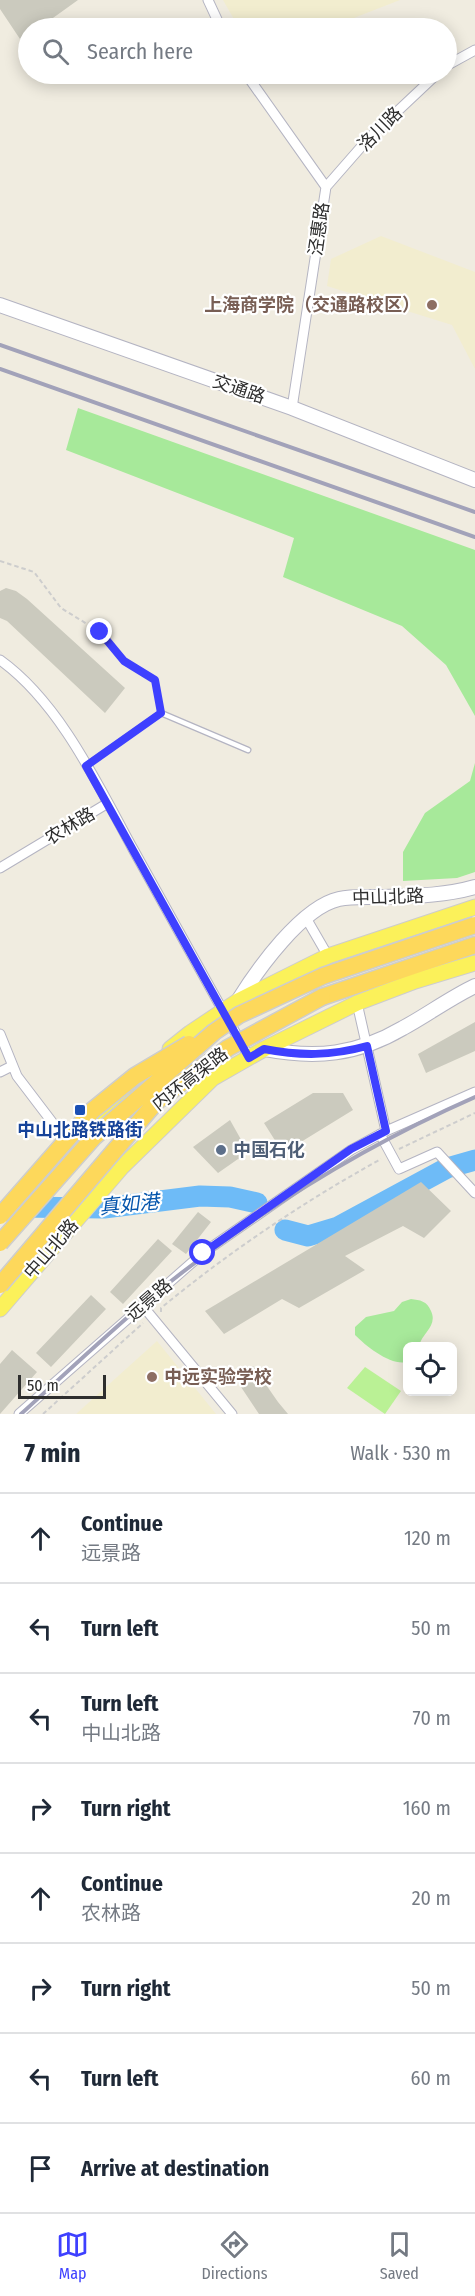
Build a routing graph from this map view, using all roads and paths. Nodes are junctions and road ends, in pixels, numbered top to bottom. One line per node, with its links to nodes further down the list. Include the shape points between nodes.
1 (208, 0): 2 (street)
2 (216, 18)
3 (475, 50): 4 (street)
4 (457, 60)
5 (253, 84): 7 (street, 泾惠路)
6 (426, 84): 7 (street, 洛川路, via 368,139)
7 (326, 187): 9 (street, 泾惠路)
8 (0, 305): 9 (main road, 交通路)
9 (292, 408): 10 (main road, 交通路)
10 (475, 480)
11 (0, 561): 13 (path, via 34,572 61,608 100,632 124,661 155,680)
12 (0, 660): 15 (street, 农林路, via 29,683 56,715)
13 (161, 713): 14 (lane); 15 (lane)
14 (248, 750)
15 (86, 766): 16 (street, 农林路)
16 (108, 803): 17 (street, 农林路); 27 (street)
17 (0, 867)
18 (475, 887): 20 (main road, 中山北路, via 423,896 337,899)
19 (475, 907): 23 (main road, 中山北路)
20 (306, 918): 23 (street); 27 (main road, 中山北路, via 274,950)
21 (475, 925): 27 (highway, 内环高架路, bridge)
22 (475, 945): 43 (highway, 内环高架路, bridge, via 321,997 228,1048 156,1102)
23 (328, 956): 27 (main road, 中山北路)
24 (475, 963): 26 (main road, 中山北路)
25 (475, 986): 29 (main road)
26 (357, 1003): 29 (street); 30 (main road, 中山北路)
27 (233, 1009): 31 (street); 37 (main road, 中山北路, via 190,1033 142,1073); 40 (highway, bridge, via 135,1076 93,1110); 42 (highway, 内环高架路, bridge, via 214,1032 94,1137)
28 (0, 1034): 32 (street)
29 (367, 1046): 30 (main road, via 324,1055); 36 (street)
30 (264, 1049): 31 (main road, 中山北路)
31 (249, 1058): 45 (main road, 中山北路, via 213,1078 121,1168)
32 (12, 1066): 33 (street); 37 (street)
33 (0, 1072)
34 (475, 1092): 36 (street, 远景路)
35 (475, 1113): 38 (path)
36 (383, 1133): 38 (street); 44 (street, 远景路, via 351,1149 203,1253)
37 (72, 1148): 41 (main road, 中山北路)
38 (390, 1153): 39 (street, via 399,1169 437,1152); 47 (path, via 306,1203 214,1266 161,1308)
39 (475, 1193)
40 (0, 1216)
41 (0, 1224)
42 (0, 1243)
43 (0, 1285)
44 (142, 1305): 46 (street); 48 (street, 远景路)
45 (0, 1309)
46 (152, 1316): 47 (street); 49 (path)
47 (162, 1326): 50 (street)
48 (19, 1414)
49 (43, 1414)
50 (232, 1414)

